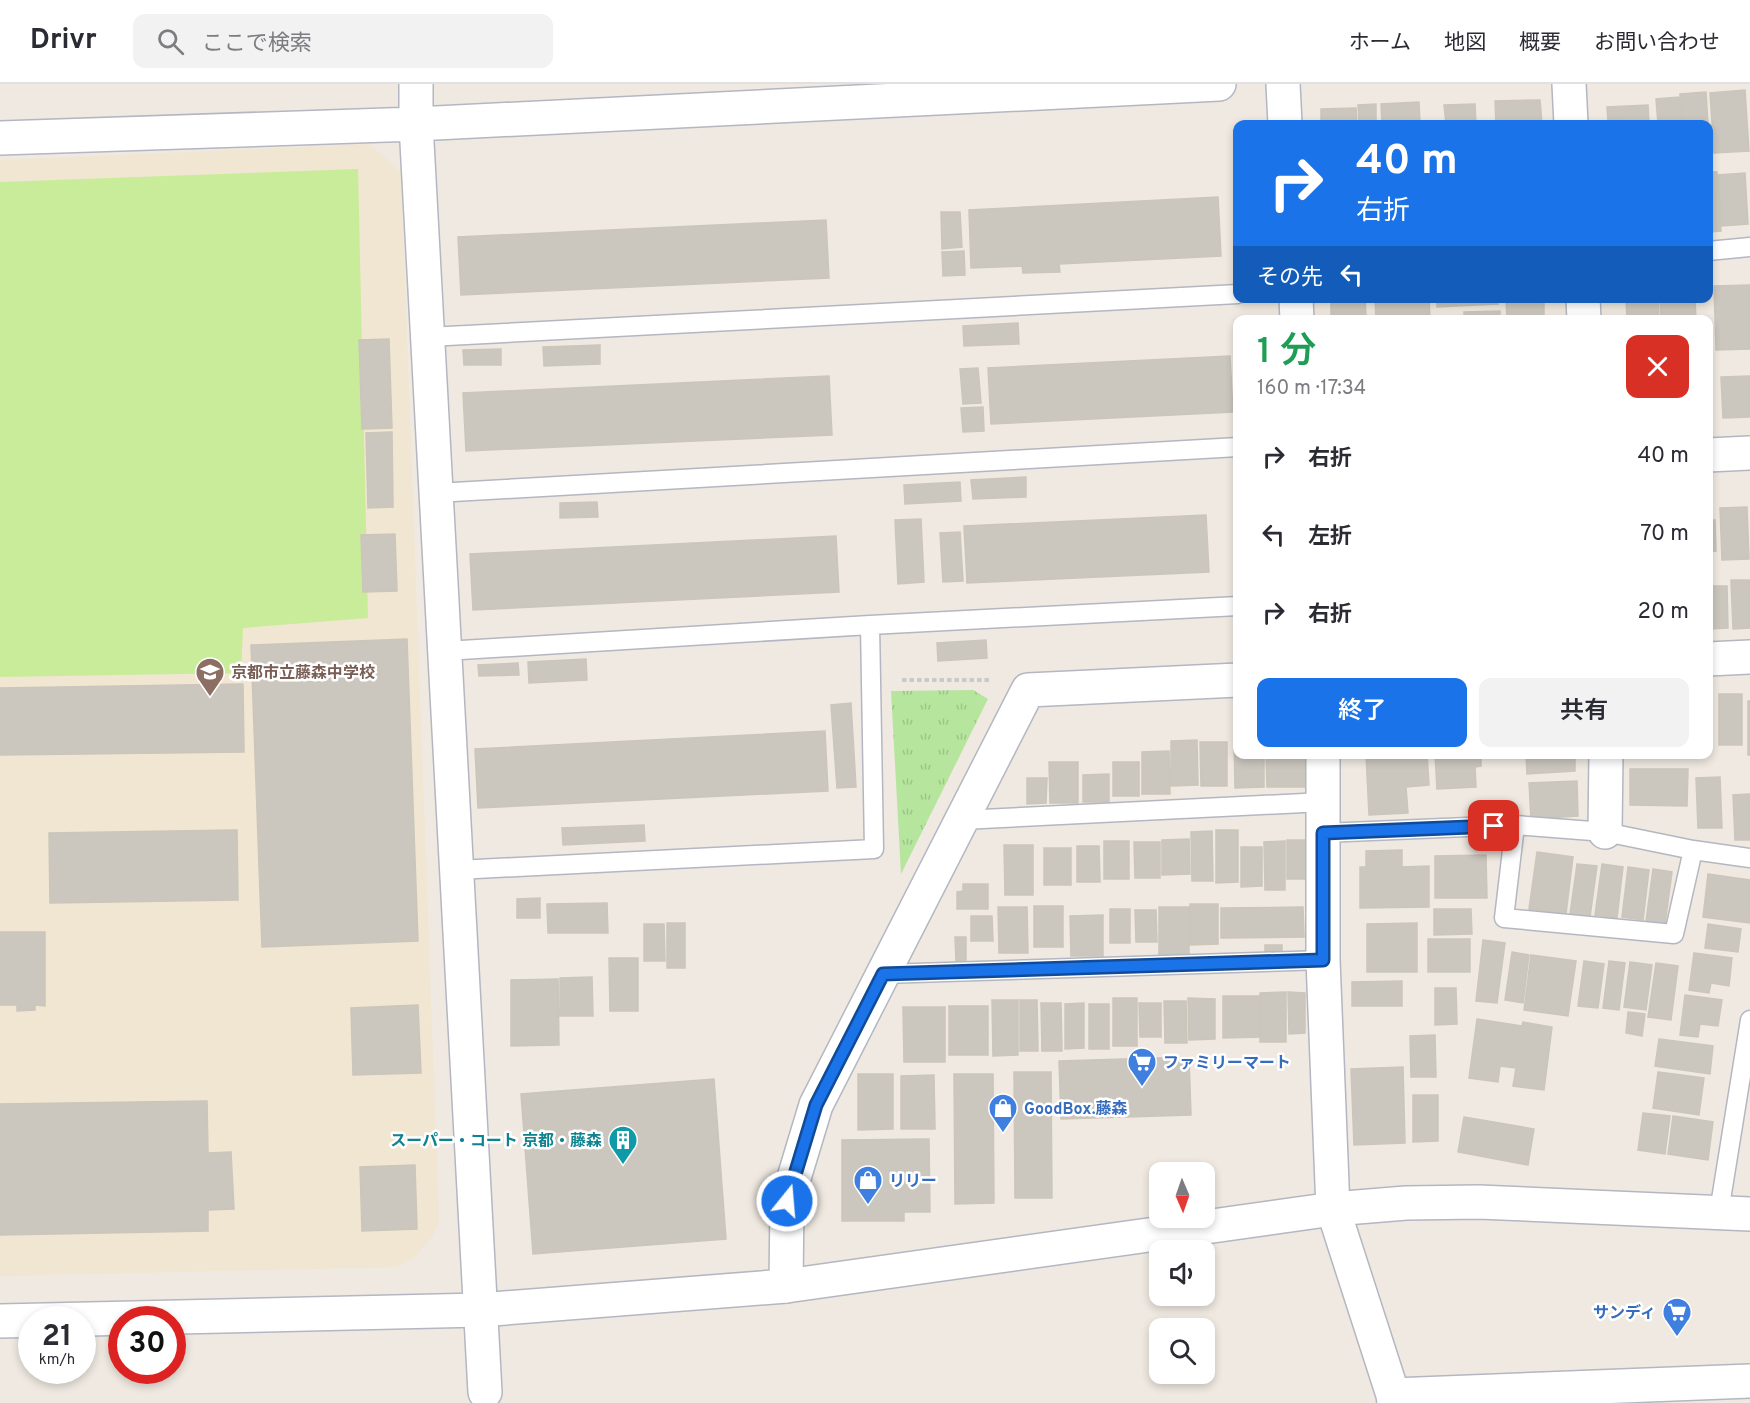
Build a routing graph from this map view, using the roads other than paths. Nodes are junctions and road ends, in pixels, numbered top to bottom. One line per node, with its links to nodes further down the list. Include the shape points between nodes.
1 (416, 84): 8 (street)
2 (1219, 84): 5 (street)
3 (1283, 84): 6 (street)
4 (1569, 84): 7 (street)
5 (1148, 86): 8 (street)
6 (1286, 120)
7 (1571, 120)
8 (416, 124): 9 (street); 13 (street)
9 (0, 138)
10 (1750, 247): 11 (lane)
11 (1713, 251)
12 (1233, 294): 13 (lane)
13 (428, 337): 17 (street)
14 (1233, 447): 17 (lane)
15 (1750, 453): 16 (street)
16 (1713, 455)
17 (436, 493): 20 (street)
18 (1233, 606): 19 (lane)
19 (870, 625): 20 (lane); 32 (lane, via 874,849)
20 (445, 651): 32 (street)
21 (1750, 657): 22 (street)
22 (1713, 659)
23 (1233, 680): 27 (street, via 1028,690)
24 (1323, 759): 26 (street)
25 (1606, 759): 29 (street)
26 (1323, 818): 27 (lane); 28 (lane); 33 (street)
27 (962, 820): 34 (street)
28 (1515, 825): 29 (lane); 30 (lane, via 1504,918 1674,934)
29 (1605, 832): 30 (lane)
30 (1693, 850): 31 (lane)
31 (1750, 858)
32 (457, 870): 39 (street)
33 (1323, 960): 34 (lane); 36 (street)
34 (883, 974): 38 (street, via 816,1105 787,1201)
35 (1750, 1020): 37 (lane)
36 (1333, 1209): 37 (street, via 1479,1202); 38 (street); 43 (street)
37 (1734, 1213)
38 (786, 1286): 39 (street)
39 (480, 1310): 40 (street); 42 (street)
40 (0, 1321)
41 (1750, 1381): 43 (street)
42 (485, 1392)
43 (1393, 1399)

